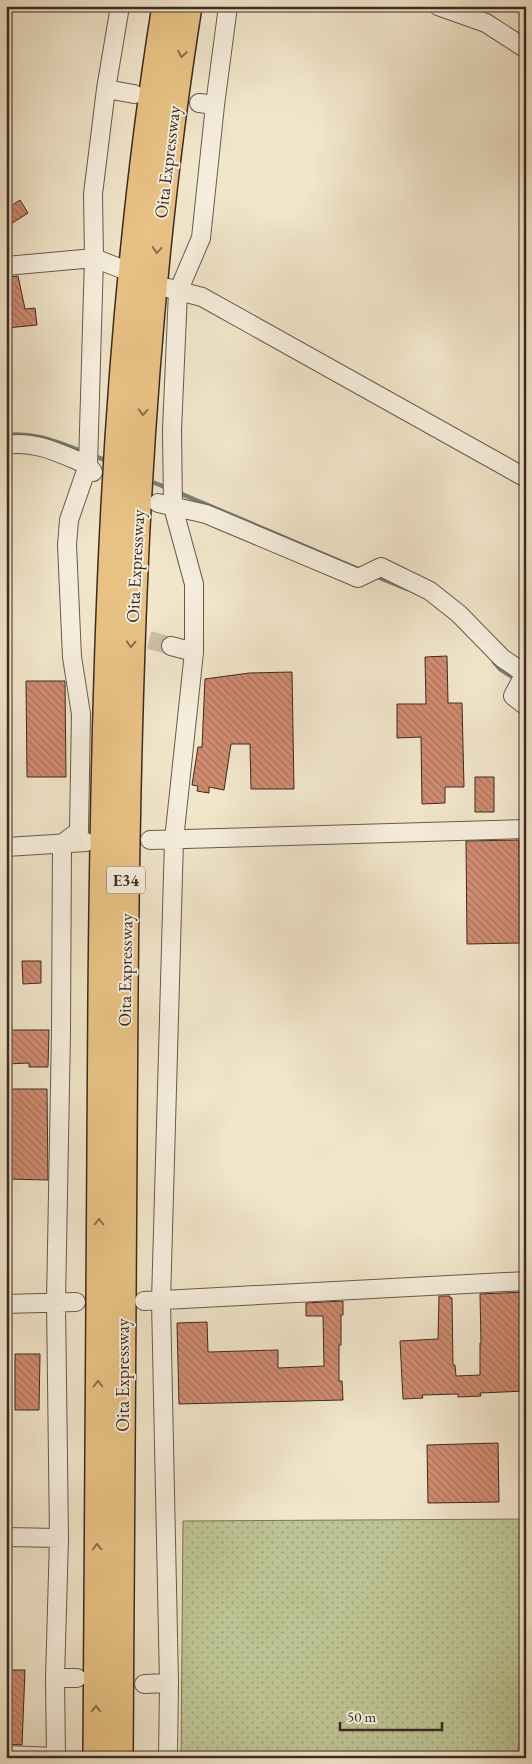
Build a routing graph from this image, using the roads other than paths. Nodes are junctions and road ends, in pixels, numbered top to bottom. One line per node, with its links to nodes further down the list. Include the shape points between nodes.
1 (120, 6): 7 (street)
2 (165, 6): 40 (highway, Oita Expressway / E34, one-way to 2, via 102,843 107,653 113,503 135,225)
3 (189, 6): 41 (highway, Oita Expressway / E34, one-way to 41, via 159,227 147,352 130,654)
4 (228, 6): 12 (street, via 207,104 201,238)
5 (438, 6): 6 (street, via 486,23)
6 (526, 49)
7 (106, 89): 8 (street); 9 (street, via 93,194)
8 (134, 94)
9 (94, 258): 10 (street); 11 (street); 14 (street)
10 (6, 266)
11 (122, 269)
12 (173, 290): 15 (street, via 202,297); 16 (street)
13 (6, 445): 14 (street, via 34,444)
14 (90, 462): 25 (street, via 69,520 66,545 72,657 81,724 79,831)
15 (526, 478)
16 (169, 498): 18 (street, via 194,584); 19 (street, via 358,578 381,567 430,591 459,614)
17 (171, 646): 18 (street)
18 (194, 652): 23 (street)
19 (522, 679): 20 (street, via 513,696)
20 (526, 706)
21 (526, 829): 23 (street)
22 (150, 840): 23 (street)
23 (174, 840): 28 (street)
24 (86, 842): 25 (street)
25 (62, 844): 26 (street); 29 (street)
26 (6, 847)
27 (526, 1281): 28 (street)
28 (153, 1301): 36 (street)
29 (56, 1302): 30 (street); 31 (street); 33 (street)
30 (76, 1302)
31 (6, 1304)
32 (6, 1537): 33 (street)
33 (59, 1538): 34 (street)
34 (55, 1678): 35 (street); 39 (street)
35 (77, 1678)
36 (169, 1683): 37 (street); 42 (street)
37 (144, 1684)
38 (6, 1755): 39 (street)
39 (56, 1757)
40 (96, 1758)
41 (120, 1758)
42 (168, 1758)

